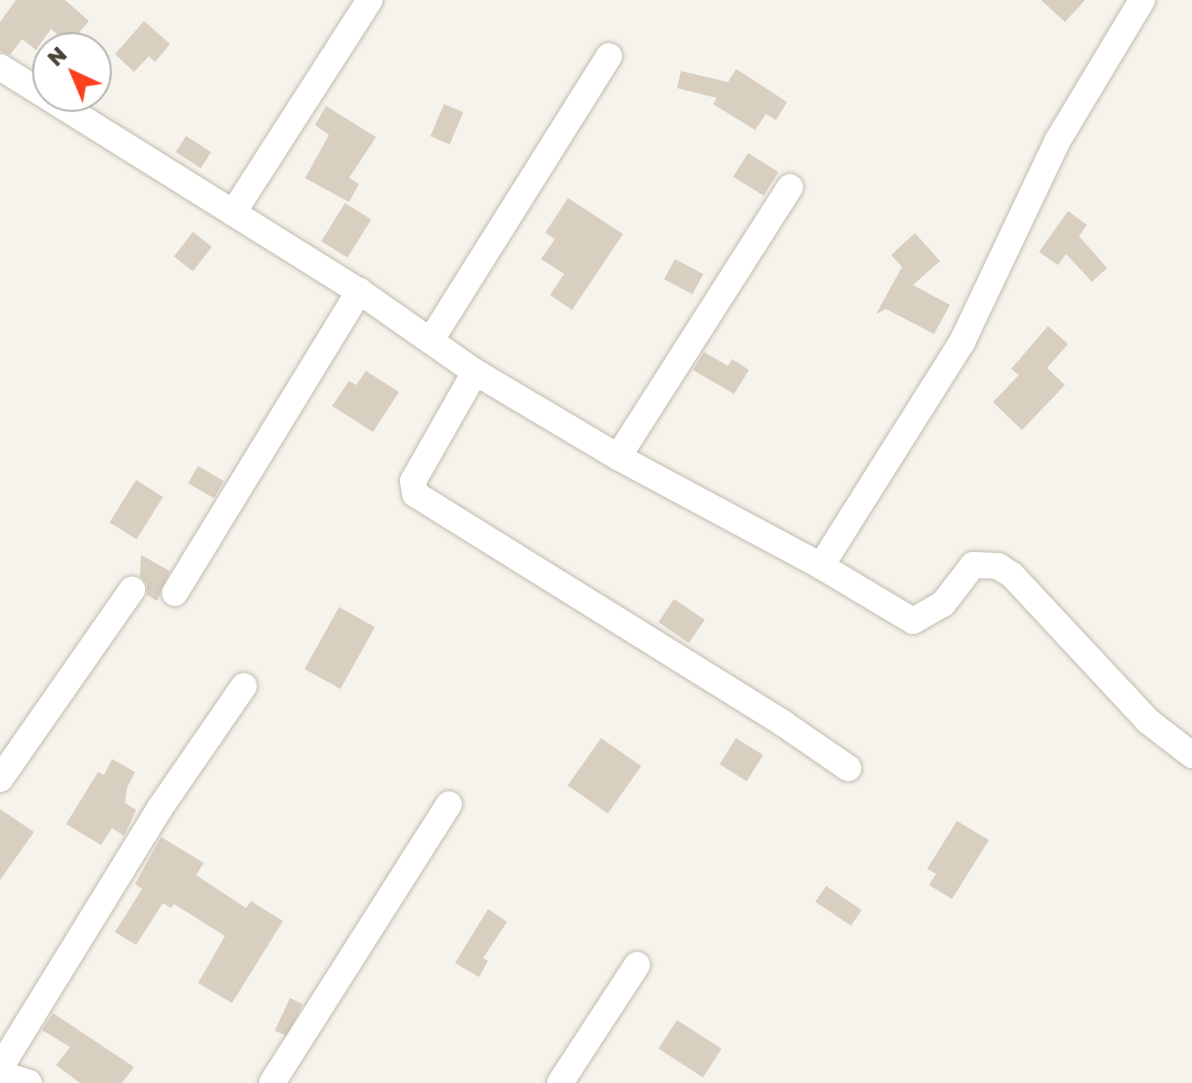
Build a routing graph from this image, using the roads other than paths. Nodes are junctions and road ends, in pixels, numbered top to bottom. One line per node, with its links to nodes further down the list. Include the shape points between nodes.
1 (370, 0): 6 (street)
2 (1142, 0): 11 (street, via 1058,140 962,342)
3 (609, 56): 8 (street)
4 (0, 67): 6 (street)
5 (790, 187): 10 (street)
6 (233, 213): 7 (street)
7 (359, 291): 8 (street); 13 (street)
8 (431, 340): 9 (street)
9 (475, 372): 10 (street); 16 (street, via 413,481 415,494)
10 (618, 457): 11 (street)
11 (821, 566): 15 (street, via 913,621 943,604 973,565 998,566 1148,721)
12 (132, 590): 17 (street)
13 (175, 593)
14 (244, 686): 20 (street, via 160,808)
15 (1192, 755)
16 (848, 768)
17 (0, 779)
18 (449, 804): 22 (street)
19 (637, 965): 23 (street)
20 (0, 1071): 21 (street)
21 (29, 1083)
22 (272, 1083)
23 (560, 1083)

